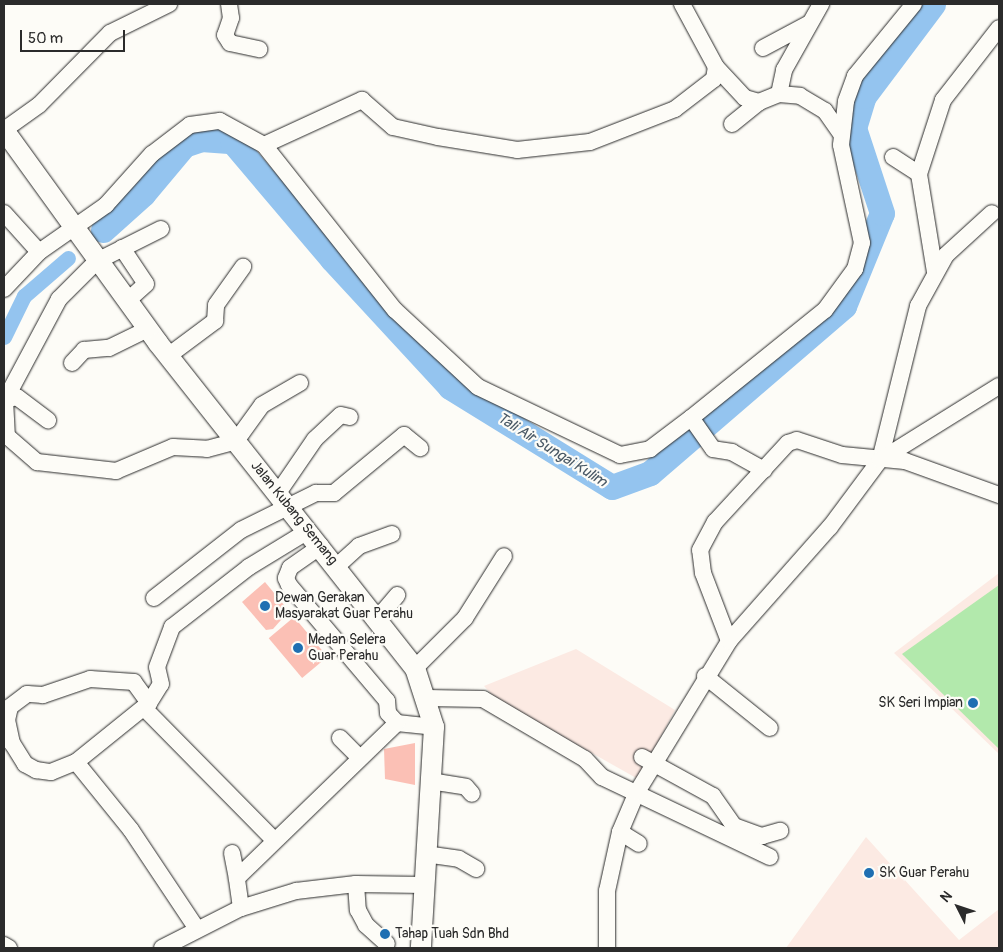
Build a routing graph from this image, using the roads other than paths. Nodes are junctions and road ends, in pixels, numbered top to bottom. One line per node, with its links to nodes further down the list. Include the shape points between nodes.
1 (169, 4): 13 (street, via 110,33 39,105)
2 (229, 4): 8 (street, via 231,18 225,35 230,43)
3 (682, 4): 9 (street)
4 (914, 4): 14 (street, via 855,76 846,101)
5 (821, 6): 7 (street, via 802,30); 10 (street, via 784,70)
6 (999, 28): 17 (street, via 943,100)
7 (763, 48)
8 (259, 49)
9 (716, 67): 11 (street, via 744,98); 15 (street, via 714,79 675,109 590,142 517,150 438,137 393,128 362,100)
10 (779, 94): 11 (street); 14 (street, via 800,96 825,111)
11 (759, 102): 12 (street)
12 (732, 124)
13 (4, 130): 20 (main road, Jalan Kubang Semang)
14 (842, 135): 37 (street, via 862,243 855,269 825,310)
15 (264, 145): 20 (street, via 220,121 190,125 152,154 106,205); 37 (street, via 395,310 478,386 620,455 650,449)
16 (893, 157): 17 (street)
17 (919, 174): 26 (street)
18 (4, 213): 23 (street)
19 (992, 213): 26 (street, via 946,255)
20 (73, 229): 23 (street); 24 (main road, Jalan Kubang Semang)
21 (161, 229): 22 (street)
22 (122, 248): 24 (street); 28 (street, via 146,284)
23 (39, 252): 27 (street)
24 (97, 260): 28 (main road, Jalan Kubang Semang); 34 (street, via 59,299)
25 (243, 267): 30 (street, via 216,305 215,321)
26 (935, 272): 40 (street, via 918,306)
27 (4, 289)
28 (127, 301): 29 (main road, Jalan Kubang Semang)
29 (148, 329): 30 (main road, Jalan Kubang Semang); 31 (street, via 109,348 84,350)
30 (168, 356): 38 (main road, Jalan Kubang Semang)
31 (72, 363)
32 (300, 383): 38 (street, via 262,405)
33 (999, 386): 40 (street)
34 (5, 400): 36 (street, via 17,397); 38 (street, via 7,436 37,462 116,472 173,448 207,449)
35 (350, 417): 42 (street, via 342,415 315,439)
36 (48, 420)
37 (693, 421): 41 (street, via 713,449 732,452)
38 (236, 441): 42 (main road, Jalan Kubang Semang)
39 (420, 448): 44 (street, via 404,434 334,494 316,493)
40 (880, 460): 41 (street, via 842,455 797,440 788,443); 43 (street, via 905,461); 53 (street, via 830,527)
41 (764, 470): 53 (street, via 715,522 700,550 703,573)
42 (278, 493): 44 (main road, Jalan Kubang Semang)
43 (999, 494)
44 (291, 509): 45 (main road, Jalan Kubang Semang); 51 (street, via 241,530)
45 (308, 531): 47 (main road, Jalan Kubang Semang); 58 (street, via 249,567 172,627 157,667 161,684)
46 (392, 534): 49 (street, via 359,546)
47 (321, 546): 49 (main road, Jalan Kubang Semang); 59 (street, via 290,568 286,578 387,701 388,713)
48 (504, 556): 54 (street, via 465,618)
49 (336, 566): 52 (main road, Jalan Kubang Semang)
50 (397, 595): 52 (street)
51 (154, 598)
52 (378, 618): 54 (main road, Jalan Kubang Semang)
53 (729, 641): 55 (street)
54 (415, 668): 56 (main road, Jalan Kubang Semang)
55 (705, 676): 61 (street); 64 (street)
56 (427, 698): 60 (main road, Jalan Kubang Semang); 67 (street, via 483,699 585,759 602,777)
57 (7, 704): 58 (street, via 27,694 43,695 90,679 134,682); 65 (street, via 12,743 25,764 51,772)
58 (147, 706): 65 (street); 71 (street, via 218,788)
59 (397, 723): 60 (street); 63 (street)
60 (434, 727): 66 (main road, Jalan Kubang Semang)
61 (770, 728)
62 (340, 738): 63 (street)
63 (360, 758): 71 (street)
64 (648, 760): 67 (street); 69 (street, via 713,796 734,826 762,836)
65 (76, 762): 81 (street, via 131,830)
66 (430, 780): 68 (street, via 466,787); 74 (main road, Jalan Kubang Semang)
67 (638, 792): 70 (street); 75 (street)
68 (472, 794)
69 (780, 831)
70 (620, 832): 72 (street); 87 (street, via 607,891)
71 (274, 840): 77 (street)
72 (639, 844)
73 (232, 852): 77 (street)
74 (425, 854): 76 (street, via 459,859); 79 (main road, Jalan Kubang Semang)
75 (770, 857)
76 (476, 869)
77 (237, 878): 80 (street)
78 (356, 884): 79 (street); 80 (street, via 296,891); 82 (street, via 358,910 366,925)
79 (424, 885): 86 (main road, Jalan Kubang Semang)
80 (241, 908): 81 (street)
81 (197, 929): 85 (street)
82 (387, 944)
83 (4, 945): 84 (street)
84 (9, 948)
85 (162, 948)
86 (422, 948)
87 (607, 948)

